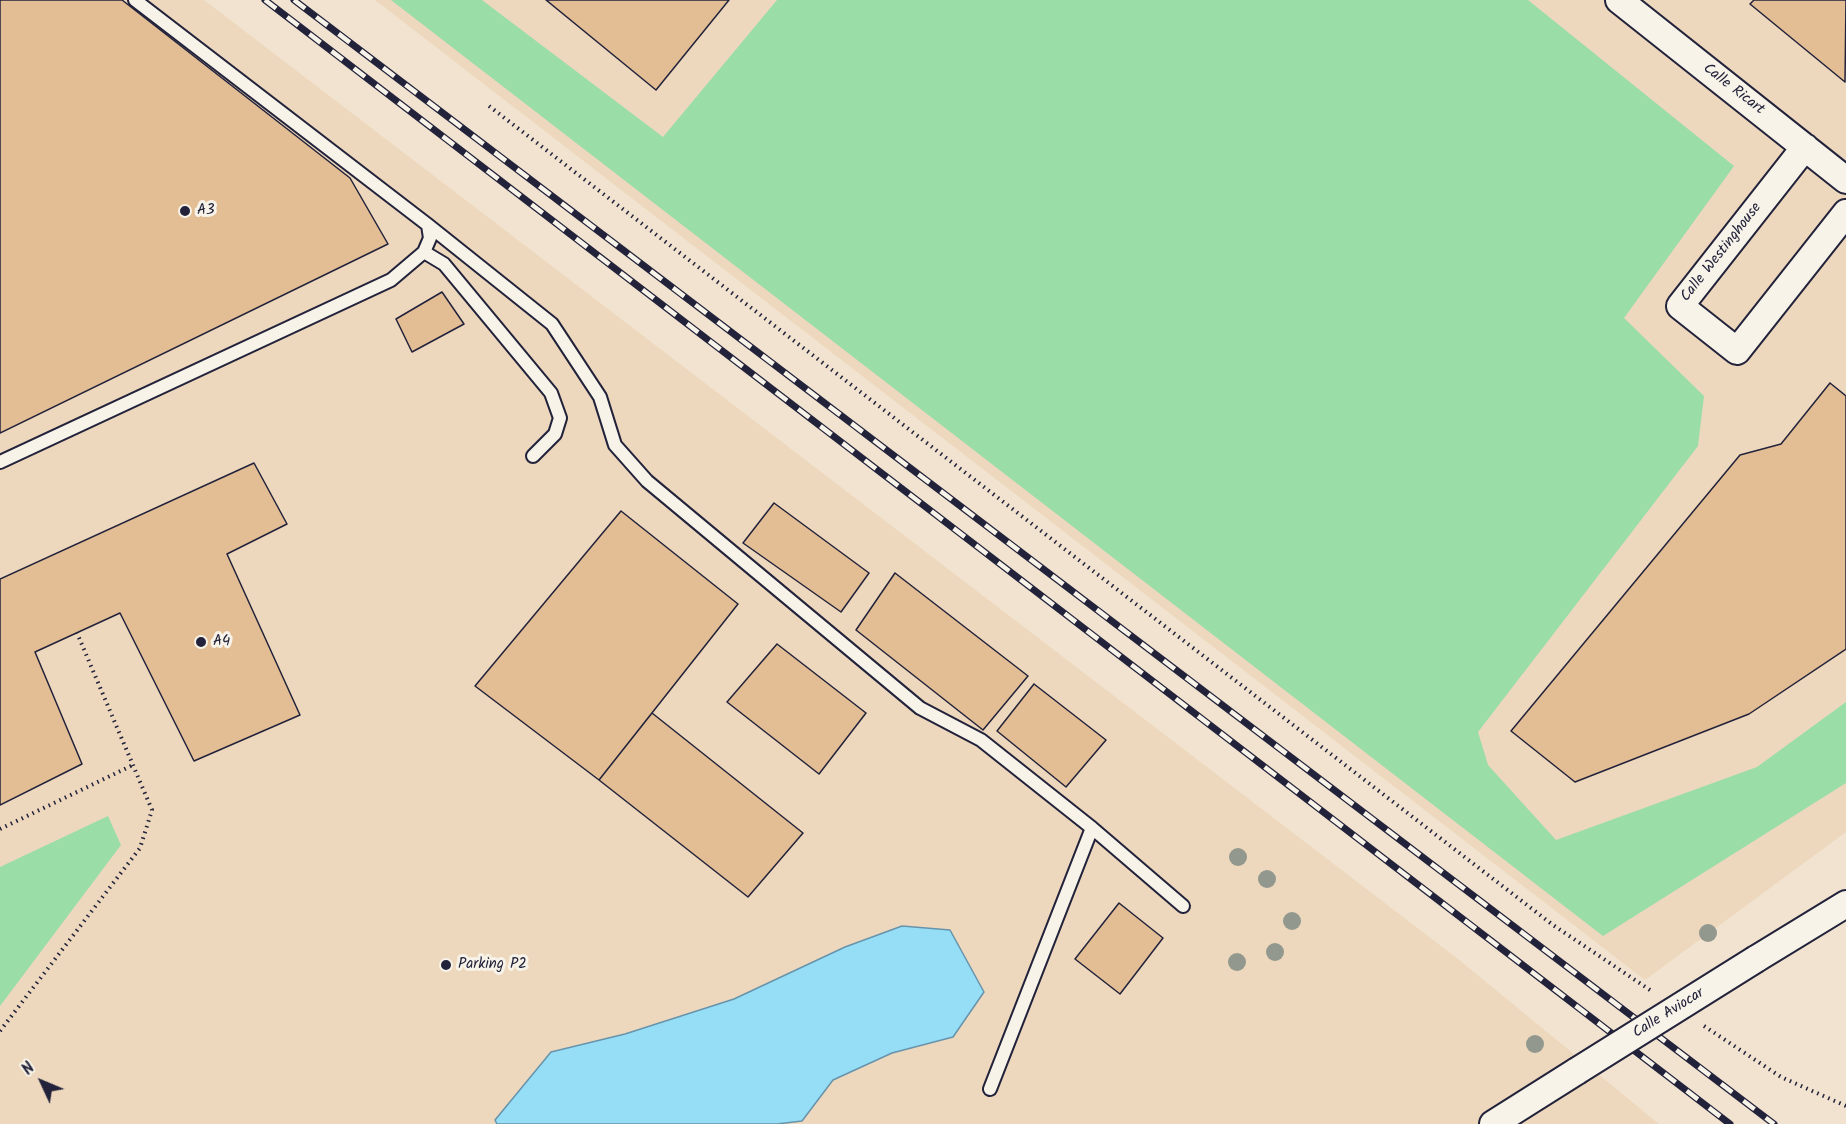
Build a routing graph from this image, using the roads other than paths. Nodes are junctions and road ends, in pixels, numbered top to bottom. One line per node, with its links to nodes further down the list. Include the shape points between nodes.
1 (135, 0): 6 (lane)
2 (1619, 0): 3 (street, Calle Ricart)
3 (1805, 147): 4 (street, Calle Ricart); 5 (street, Calle Westinghouse, via 1680,306 1737,351)
4 (1846, 180)
5 (1846, 213)
6 (428, 225): 7 (lane, via 430,238); 10 (lane, via 552,324 600,398 615,445 647,481 920,708 981,740)
7 (424, 252): 8 (lane, via 444,264 551,393 561,418 555,434); 9 (lane, via 391,280)
8 (533, 456)
9 (0, 462)
10 (1092, 828): 12 (lane); 13 (lane)
11 (1846, 904): 14 (street, Calle Aviocar, bridge)
12 (1183, 906)
13 (990, 1089)
14 (1493, 1124)

